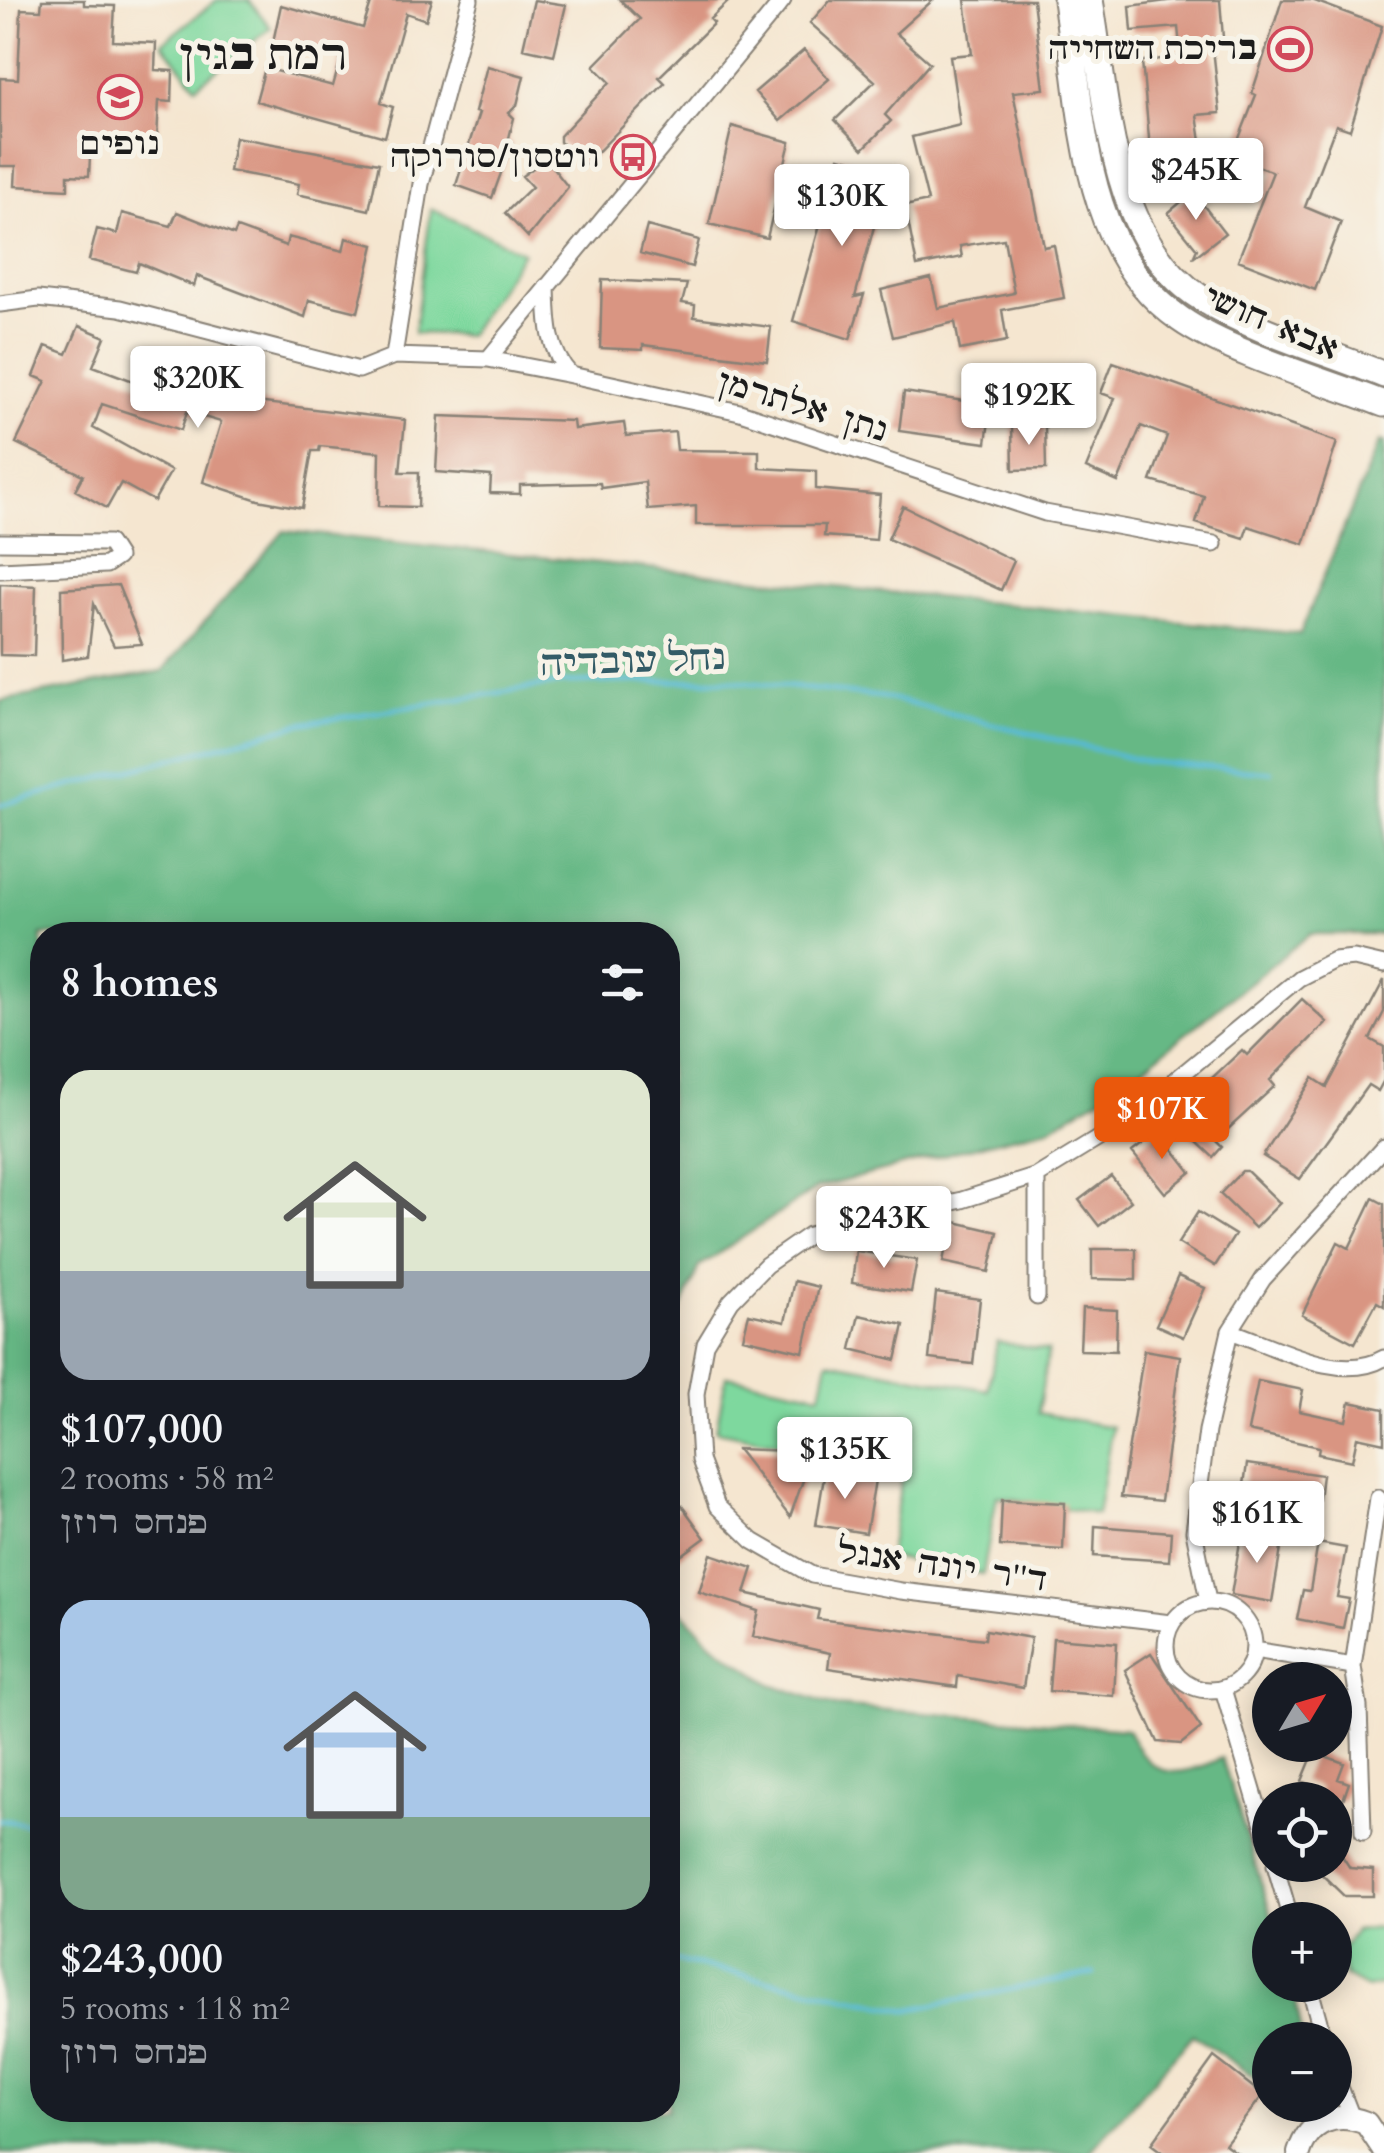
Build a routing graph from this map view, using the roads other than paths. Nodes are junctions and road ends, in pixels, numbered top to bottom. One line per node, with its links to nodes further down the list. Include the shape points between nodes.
1 (470, 0): 7 (street, via 421,184)
2 (783, 0): 5 (street)
3 (1066, 0): 11 (main road, אבא חושי, via 1098,201 1114,245 1141,280 1192,327)
4 (1090, 0): 10 (main road, אבא חושי, via 1124,194 1163,264 1202,298)
5 (547, 286): 8 (street); 9 (street, via 548,333 558,362)
6 (0, 304): 7 (street, נתן אלתרמן, via 38,298 120,308 359,370)
7 (394, 356): 8 (street, נתן אלתרמן)
8 (488, 359): 9 (street, נתן אלתרמן)
9 (572, 375): 13 (street, נתן אלתרמן, via 740,412 1045,513)
10 (1384, 375)
11 (1384, 404)
12 (0, 542): 14 (street, via 109,543 117,552 106,566)
13 (1214, 544)
14 (0, 570)
15 (1384, 965): 17 (street, ד''ר יונה אנגל, via 1334,960 1299,978 1122,1124)
16 (1384, 1147): 19 (street, via 1263,1278)
17 (1037, 1176): 18 (street); 23 (street, ד''ר יונה אנגל, via 808,1235 766,1265 731,1300 705,1344 696,1394 700,1460 717,1506 753,1541 812,1574)
18 (1036, 1298)
19 (1230, 1331): 20 (street, via 1345,1370); 22 (street, via 1207,1430 1194,1532)
20 (1384, 1358)
21 (1378, 1498): 25 (street)
22 (1208, 1601): 23 (street); 24 (street, via 1236,1610 1247,1622)
23 (1171, 1623): 26 (street, via 1166,1653 1180,1680 1208,1691)
24 (1254, 1650): 25 (street); 26 (street, via 1245,1674)
25 (1353, 1666): 28 (street)
26 (1223, 1689): 27 (street)
27 (1252, 1787)
28 (1363, 1832)
29 (1352, 2118): 31 (street)
30 (1312, 2122): 32 (street)
31 (1382, 2139)
32 (1298, 2152)

